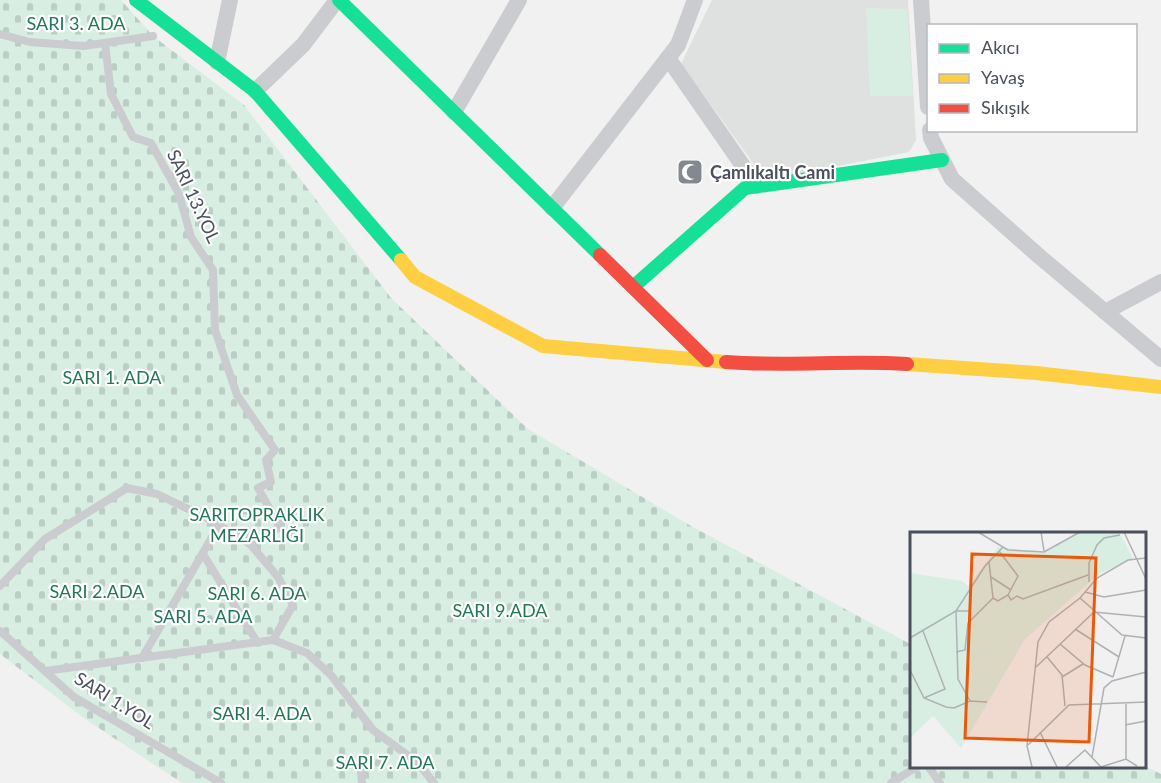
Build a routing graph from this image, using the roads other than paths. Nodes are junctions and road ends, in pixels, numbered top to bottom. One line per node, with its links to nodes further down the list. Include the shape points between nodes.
1 (136, 0): 11 (street)
2 (230, 0): 11 (street)
3 (338, 0): 12 (street, via 303,45); 14 (street)
4 (519, 0): 14 (street)
5 (695, 0): 10 (street, via 678,45)
6 (921, 0): 13 (street)
7 (0, 34): 9 (lane, via 30,42 83,46)
8 (153, 36): 9 (lane)
9 (105, 43): 26 (lane, SARI 13.YOL, via 111,94 133,137 151,143 179,194 191,237 213,270 214,330 237,395 275,450 266,460 271,482 258,488 280,527)
10 (668, 58): 17 (street); 18 (street)
11 (217, 62): 12 (street)
12 (255, 92): 23 (street, via 415,277 543,346)
13 (927, 92)
14 (454, 112): 18 (street)
15 (930, 132): 16 (street)
16 (942, 160): 17 (street); 21 (street, via 952,179)
17 (758, 186): 20 (street, via 745,188)
18 (552, 208): 20 (street)
19 (1161, 282): 21 (street)
20 (633, 287): 23 (street)
21 (1105, 312): 22 (street)
22 (1161, 359)
23 (708, 360): 24 (street, via 750,364 878,362)
24 (1161, 387)
25 (219, 525): 26 (lane); 27 (lane); 28 (lane, via 157,494 127,488 45,539)
26 (250, 544): 30 (lane, via 278,577 293,605)
27 (202, 554): 31 (lane); 32 (lane)
28 (0, 586)
29 (0, 632): 33 (lane, SARI 1.YOL)
30 (273, 640): 31 (lane); 39 (lane, via 307,653 331,675 373,730 417,762)
31 (257, 642): 32 (lane)
32 (142, 658): 33 (lane)
33 (45, 671): 37 (lane, SARI 1.YOL, via 74,697)
34 (915, 768): 40 (lane)
35 (929, 768): 41 (lane)
36 (361, 772): 38 (lane)
37 (221, 783)
38 (362, 783)
39 (434, 783)
40 (891, 783)
41 (940, 783)

